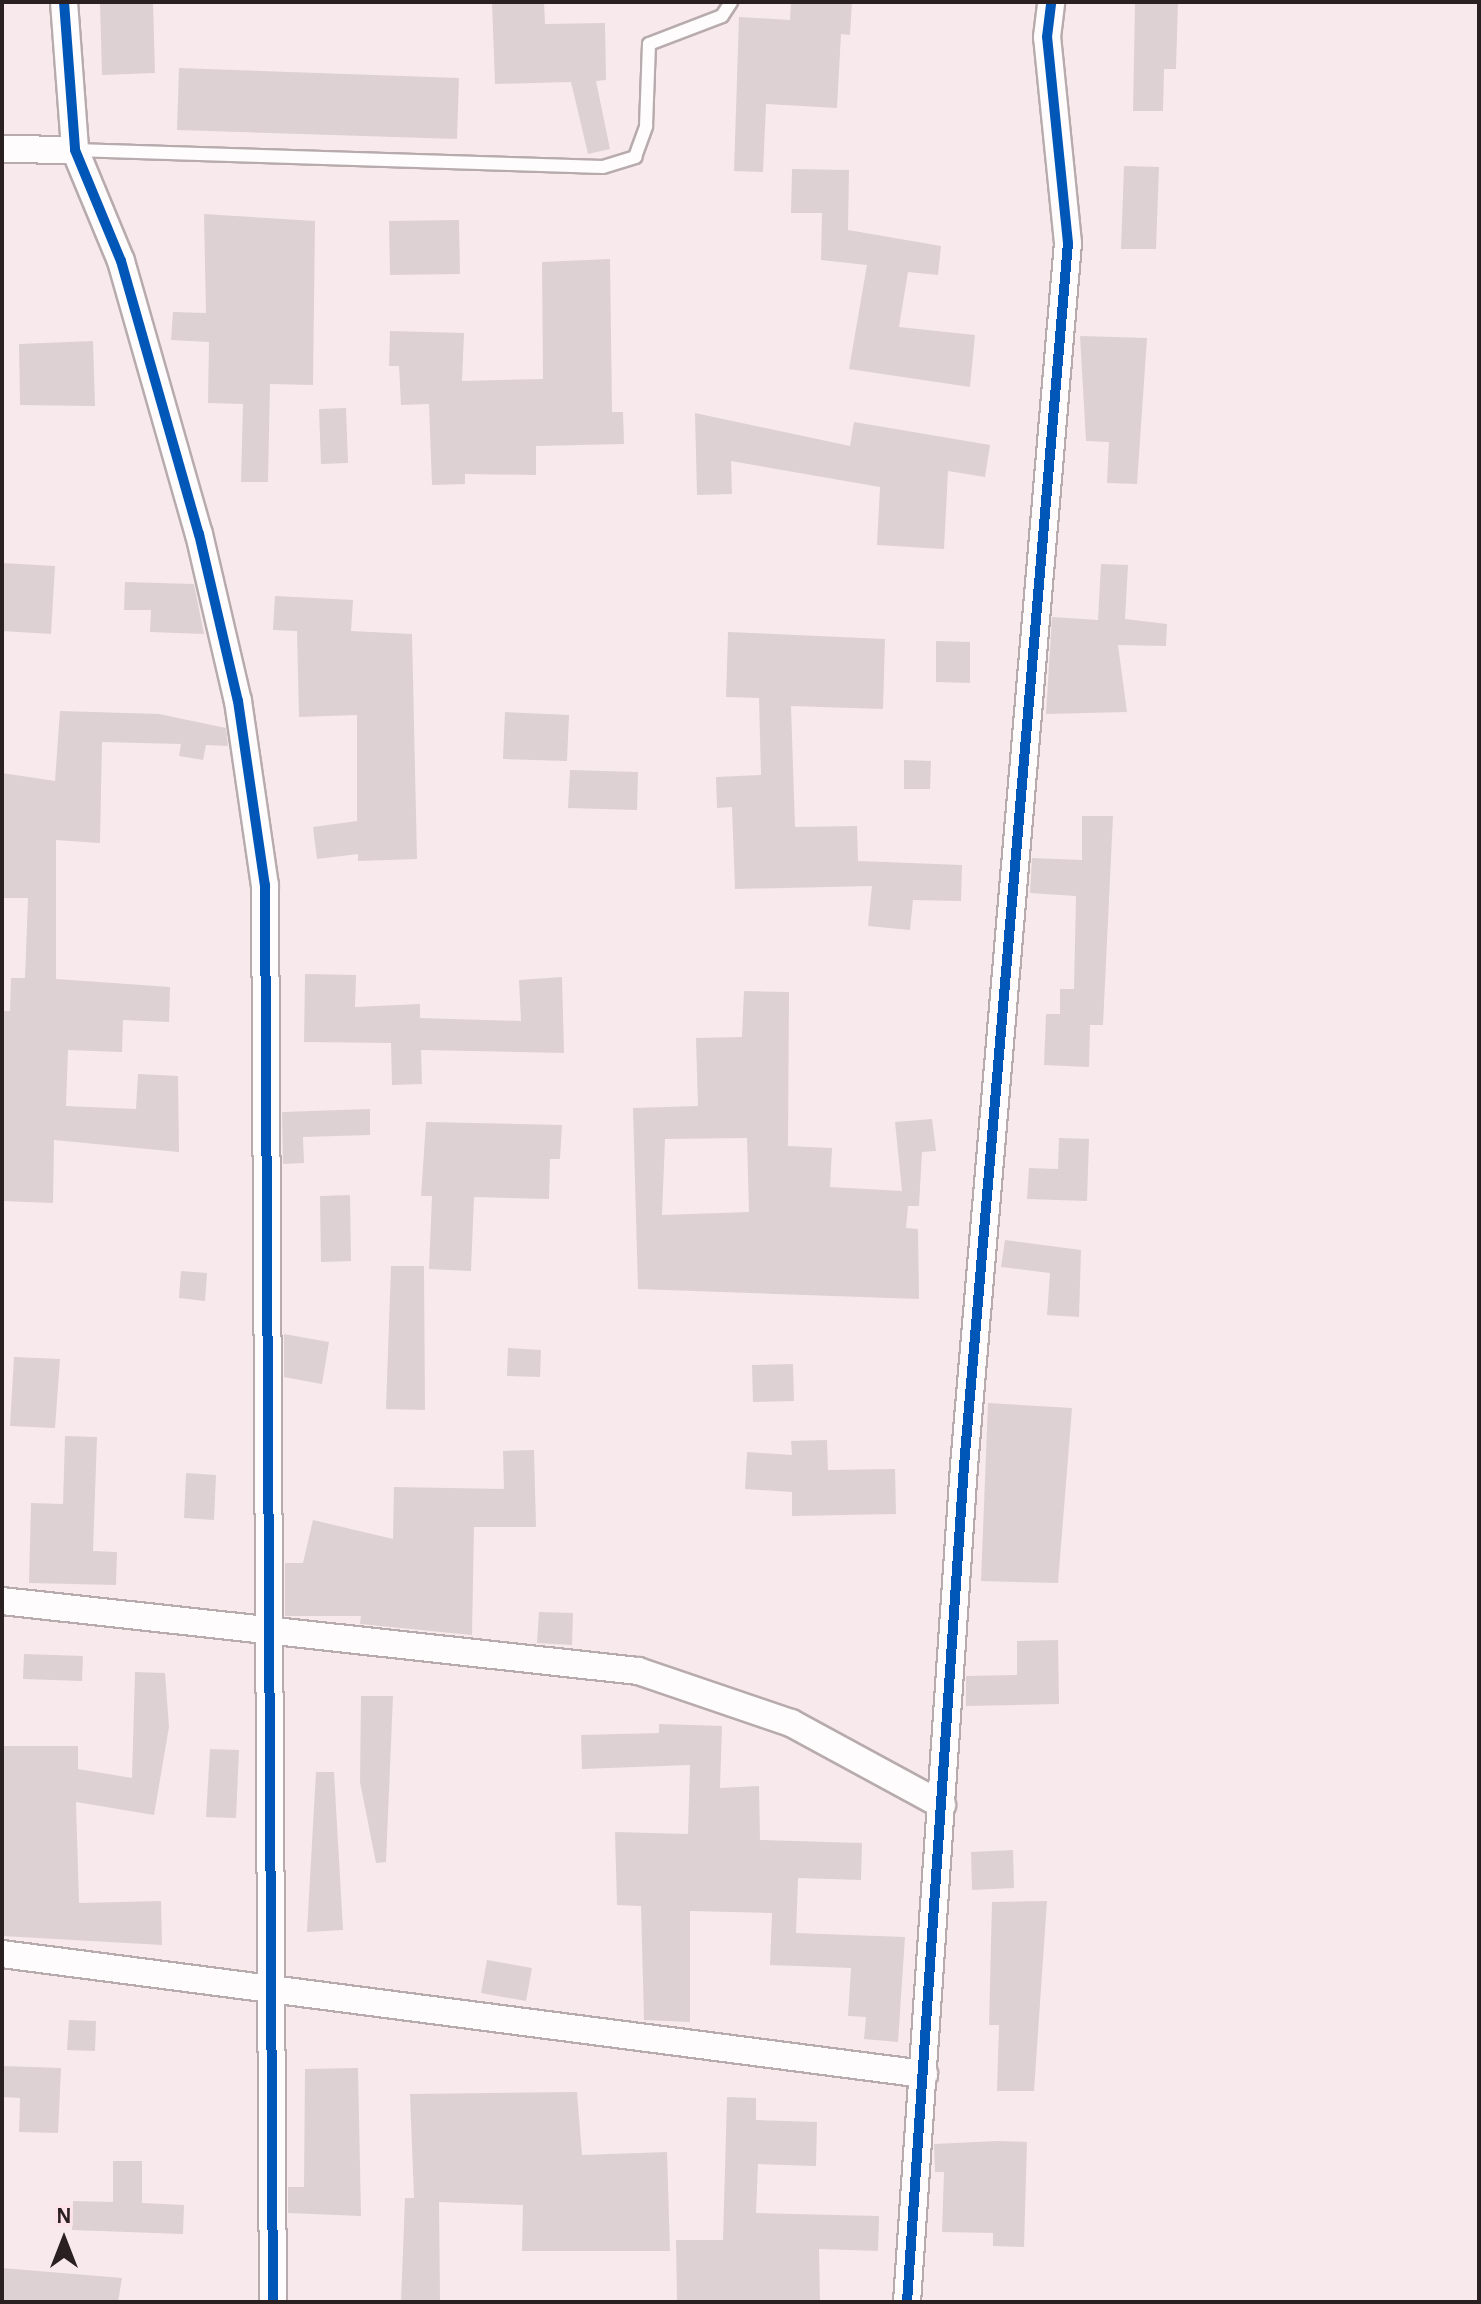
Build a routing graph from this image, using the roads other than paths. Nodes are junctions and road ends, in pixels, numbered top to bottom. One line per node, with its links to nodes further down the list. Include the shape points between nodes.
1 (64, 2): 5 (street)
2 (731, 2): 5 (lane, via 722,16 649,44 646,126 635,157 603,167)
3 (1051, 2): 8 (street, via 1047,37 1068,243)
4 (2, 149): 5 (street)
5 (75, 150): 7 (street, via 121,261 199,534 238,701 265,885)
6 (2, 1601): 7 (street)
7 (274, 1629): 8 (street, via 638,1671 791,1723); 10 (street)
8 (942, 1805): 11 (street)
9 (2, 1954): 10 (street)
10 (274, 1992): 11 (street); 12 (street)
11 (924, 2074): 13 (street)
12 (273, 2302)
13 (907, 2302)

